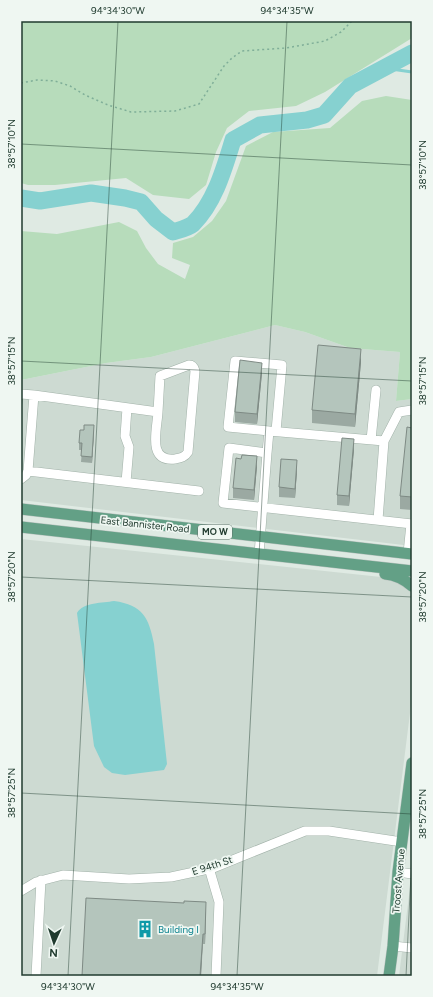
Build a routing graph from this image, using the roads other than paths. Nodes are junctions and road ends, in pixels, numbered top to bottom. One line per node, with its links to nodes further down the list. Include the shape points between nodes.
1 (376, 390): 8 (lane)
2 (21, 394): 3 (lane)
3 (34, 395): 4 (lane); 11 (lane)
4 (127, 408): 6 (lane); 13 (lane)
5 (412, 410): 9 (lane, via 399,412)
6 (158, 412): 6 (lane, via 155,444 158,454 164,458 182,458 188,452 195,371 192,365 160,376)
7 (272, 431): 7 (lane, via 228,427 235,361 282,365); 8 (lane); 10 (lane)
8 (370, 440): 9 (lane)
9 (384, 441): 17 (lane)
10 (267, 453): 15 (lane); 15 (lane, via 229,448 223,503)
11 (28, 470): 12 (lane); 13 (lane)
12 (21, 479)
13 (126, 482): 14 (lane)
14 (199, 491)
15 (263, 507): 17 (lane); 20 (lane)
16 (21, 509): 20 (main road, East Bannister Road / MO W)
17 (378, 520): 18 (lane)
18 (412, 524): 22 (lane)
19 (21, 527): 21 (main road, East Bannister Road / MO W)
20 (260, 537): 21 (lane); 22 (main road, East Bannister Road / MO W)
21 (259, 554): 23 (main road, East Bannister Road / MO W)
22 (410, 554)
23 (298, 558): 24 (main road, East Bannister Road / MO W); 25 (main road, via 335,568 392,575)
24 (412, 571)
25 (412, 586)
26 (412, 768): 27 (main road, Troost Avenue)
27 (409, 814): 28 (main road, Troost Avenue)
28 (402, 842): 29 (lane, E 94th St, via 329,831 305,831); 30 (main road, Troost Avenue)
29 (209, 868): 32 (lane, E 94th St, via 171,877 129,880 63,875); 37 (lane, via 220,902)
30 (398, 872): 31 (lane); 34 (main road, Troost Avenue)
31 (412, 874)
32 (41, 880): 33 (lane, E 94th St); 36 (lane)
33 (21, 891)
34 (393, 946): 35 (lane); 38 (main road, Troost Avenue)
35 (412, 948)
36 (36, 976)
37 (216, 976)
38 (389, 976)

